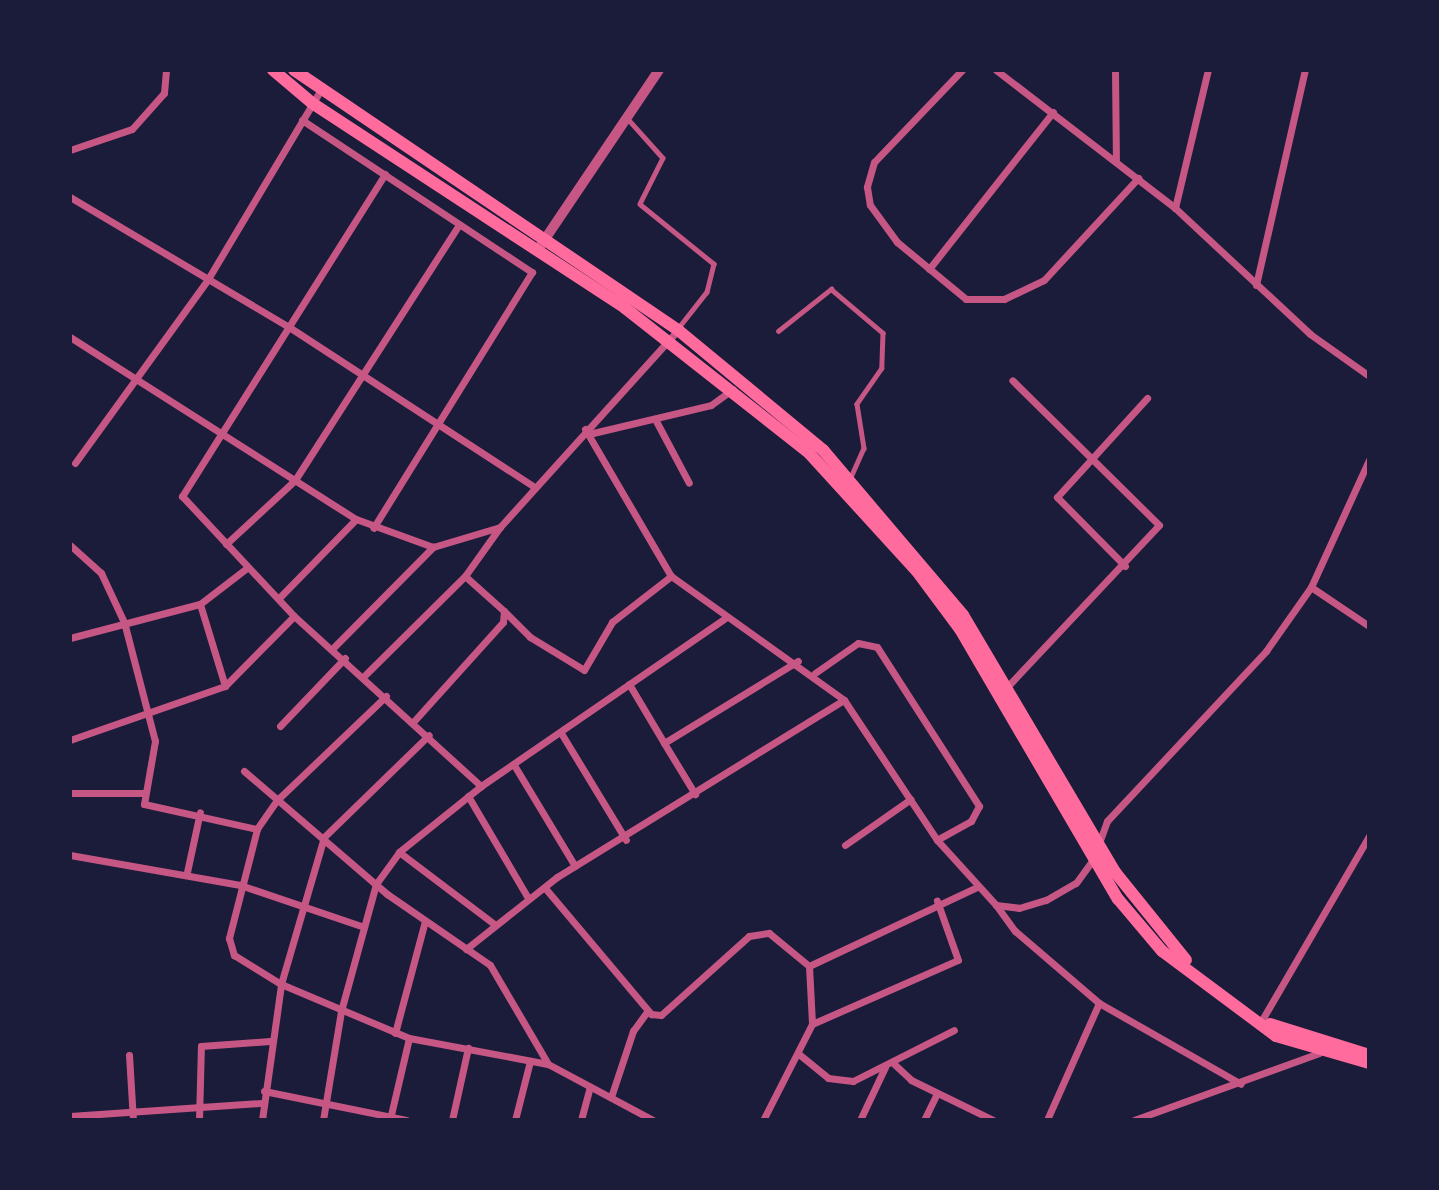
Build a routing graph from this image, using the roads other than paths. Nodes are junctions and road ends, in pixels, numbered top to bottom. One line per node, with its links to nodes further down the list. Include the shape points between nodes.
1 (166, 70): 15 (street, via 164,93 132,129)
2 (273, 70): 11 (main road)
3 (293, 70): 10 (main road)
4 (659, 70): 13 (street)
5 (962, 70): 23 (street, via 874,162 867,187 877,218)
6 (996, 70): 12 (street)
7 (1115, 70): 16 (street)
8 (1208, 70): 20 (street)
9 (1305, 70): 25 (street)
10 (320, 91): 11 (street); 22 (main road)
11 (312, 103): 14 (street); 22 (main road)
12 (1053, 112): 16 (street); 23 (street)
13 (627, 119): 22 (street); 27 (lane, via 661,149 663,158 640,204 714,264 707,292)
14 (302, 120): 17 (street); 24 (street)
15 (70, 150)
16 (1116, 161): 18 (street)
17 (385, 174): 21 (street); 26 (street)
18 (1138, 178): 20 (street); 23 (street, via 1044,280 1004,299 966,299)
19 (70, 197): 24 (street)
20 (1175, 208): 25 (street)
21 (458, 225): 33 (street); 38 (street, via 527,266 533,279)
22 (542, 245): 27 (main road); 30 (main road)
23 (929, 269)
24 (208, 279): 26 (street); 31 (street)
25 (1256, 285): 32 (street)
26 (289, 327): 33 (street); 40 (street)
27 (678, 330): 30 (street); 46 (main road)
28 (778, 331): 46 (lane, via 831,289 883,333 882,368 857,404 864,448)
29 (70, 337): 31 (street)
30 (667, 340): 35 (main road); 39 (street)
31 (135, 376): 40 (street); 43 (street)
32 (1369, 376)
33 (365, 377): 38 (street); 44 (street)
34 (1012, 380): 41 (street)
35 (733, 389): 37 (street, via 711,405); 46 (main road)
36 (1147, 398): 41 (street)
37 (655, 419): 39 (street); 45 (street)
38 (440, 424): 47 (street); 50 (street)
39 (589, 431): 47 (street); 57 (street)
40 (223, 433): 44 (street); 51 (street, via 182,496)
41 (1091, 455): 54 (street, via 1159,525); 54 (street, via 1057,497)
42 (1369, 460): 58 (street)
43 (75, 463)
44 (295, 480): 48 (street); 51 (street)
45 (689, 483)
46 (846, 483): 74 (main road, via 942,586); 101 (main road, via 960,629)
47 (533, 486): 49 (street)
48 (356, 519): 50 (street); 59 (street)
49 (500, 527): 53 (street); 56 (street)
50 (373, 528): 53 (street)
51 (226, 544): 55 (street)
52 (70, 545): 64 (street, via 101,573)
53 (433, 547): 67 (street)
54 (1125, 566): 74 (street)
55 (247, 568): 59 (street); 60 (street)
56 (465, 576): 61 (street); 71 (street)
57 (671, 576): 61 (street, via 612,622 584,670 530,638); 63 (street)
58 (1311, 587): 65 (street); 101 (street, via 1266,651 1107,821)
59 (279, 598): 62 (street)
60 (200, 604): 64 (street); 73 (street)
61 (506, 613): 78 (street, via 490,640)
62 (294, 615): 67 (street); 73 (street)
63 (724, 619): 69 (street); 72 (street)
64 (124, 622): 66 (street); 77 (street)
65 (1369, 626)
66 (70, 638)
67 (334, 647): 68 (street)
68 (345, 658): 71 (street); 79 (street)
69 (797, 661): 70 (street); 83 (street)
70 (815, 673): 76 (street); 98 (street, via 858,643 877,647 979,806 971,821)
71 (365, 675): 75 (street)
72 (629, 684): 80 (street); 83 (street)
73 (225, 686): 77 (street)
74 (1007, 687): 101 (main road)
75 (386, 696): 78 (street); 92 (street)
76 (844, 700): 89 (street); 91 (street)
77 (149, 712): 82 (street); 88 (street, via 155,741)
78 (414, 721): 81 (street)
79 (280, 726)
80 (561, 733): 84 (street); 97 (street)
81 (429, 735): 86 (street); 96 (street)
82 (70, 740)
83 (664, 743): 89 (street)
84 (514, 765): 86 (street); 103 (street)
85 (244, 771): 92 (street)
86 (481, 786): 90 (street)
87 (70, 793): 88 (street)
88 (143, 793): 93 (street, via 147,807)
89 (695, 794): 97 (street)
90 (468, 796): 100 (street); 109 (street)
91 (911, 799): 98 (street); 99 (street)
92 (276, 800): 94 (street); 96 (street)
93 (200, 812): 94 (street); 104 (street)
94 (257, 828): 106 (street)
95 (1369, 836): 122 (street)
96 (324, 837): 105 (street); 112 (street)
97 (626, 840): 103 (street)
98 (937, 840): 107 (street)
99 (845, 845)
100 (399, 852): 105 (street); 114 (street)
101 (1096, 852): 111 (street, via 1067,890 1031,905); 122 (main road, via 1156,932)
102 (70, 855): 104 (street)
103 (575, 866): 108 (street)
104 (187, 873): 106 (street)
105 (376, 884): 113 (street); 115 (street)
106 (240, 885): 112 (street); 118 (street, via 229,949)
107 (977, 887): 110 (street); 111 (street)
108 (545, 888): 109 (street); 121 (street)
109 (528, 898): 114 (street)
110 (937, 901): 117 (street); 123 (street, via 958,960)
111 (996, 905): 119 (street, via 1015,930)
112 (301, 907): 115 (street); 118 (street)
113 (425, 920): 116 (street); 125 (street)
114 (493, 923): 116 (street)
115 (364, 927): 120 (street)
116 (466, 949): 136 (street, via 490,965)
117 (809, 965): 121 (street, via 769,933 749,936 661,1015); 123 (street)
118 (281, 984): 120 (street); 127 (street)
119 (1099, 1003): 138 (street); 162 (street)
120 (341, 1011): 125 (street); 143 (street)
121 (648, 1012): 142 (street, via 633,1031)
122 (1261, 1022): 129 (main road); 132 (main road)
123 (812, 1024): 131 (street)
124 (954, 1030): 134 (street)
125 (395, 1033): 126 (street)
126 (409, 1038): 128 (street); 149 (street)
127 (270, 1041): 140 (street); 145 (street, via 201,1046)
128 (468, 1048): 133 (street); 154 (street)
129 (1319, 1053): 135 (main road); 138 (street)
130 (130, 1055): 146 (street)
131 (800, 1055): 137 (street, via 836,1081); 158 (street)
132 (1369, 1055)
133 (530, 1061): 136 (street); 155 (street)
134 (893, 1063): 137 (street); 141 (street)
135 (1369, 1063)
136 (548, 1064): 139 (street)
137 (885, 1068): 159 (street)
138 (1241, 1084): 163 (street)
139 (590, 1087): 142 (street); 156 (street)
140 (264, 1091): 143 (street); 144 (street)
141 (937, 1093): 147 (street); 160 (street)
142 (611, 1097): 157 (street)
143 (326, 1100): 149 (street); 152 (street)
144 (263, 1103): 145 (street); 151 (street)
145 (198, 1108): 146 (street); 150 (street)
146 (133, 1116): 148 (street)
147 (981, 1117): 161 (street)
148 (70, 1118)
149 (391, 1118): 153 (street)
150 (199, 1120)
151 (262, 1120)
152 (323, 1120)
153 (406, 1120)
154 (452, 1120)
155 (515, 1120)
156 (581, 1120)
157 (653, 1120)
158 (763, 1120)
159 (860, 1120)
160 (924, 1120)
161 (993, 1120)
162 (1047, 1120)
163 (1134, 1120)

